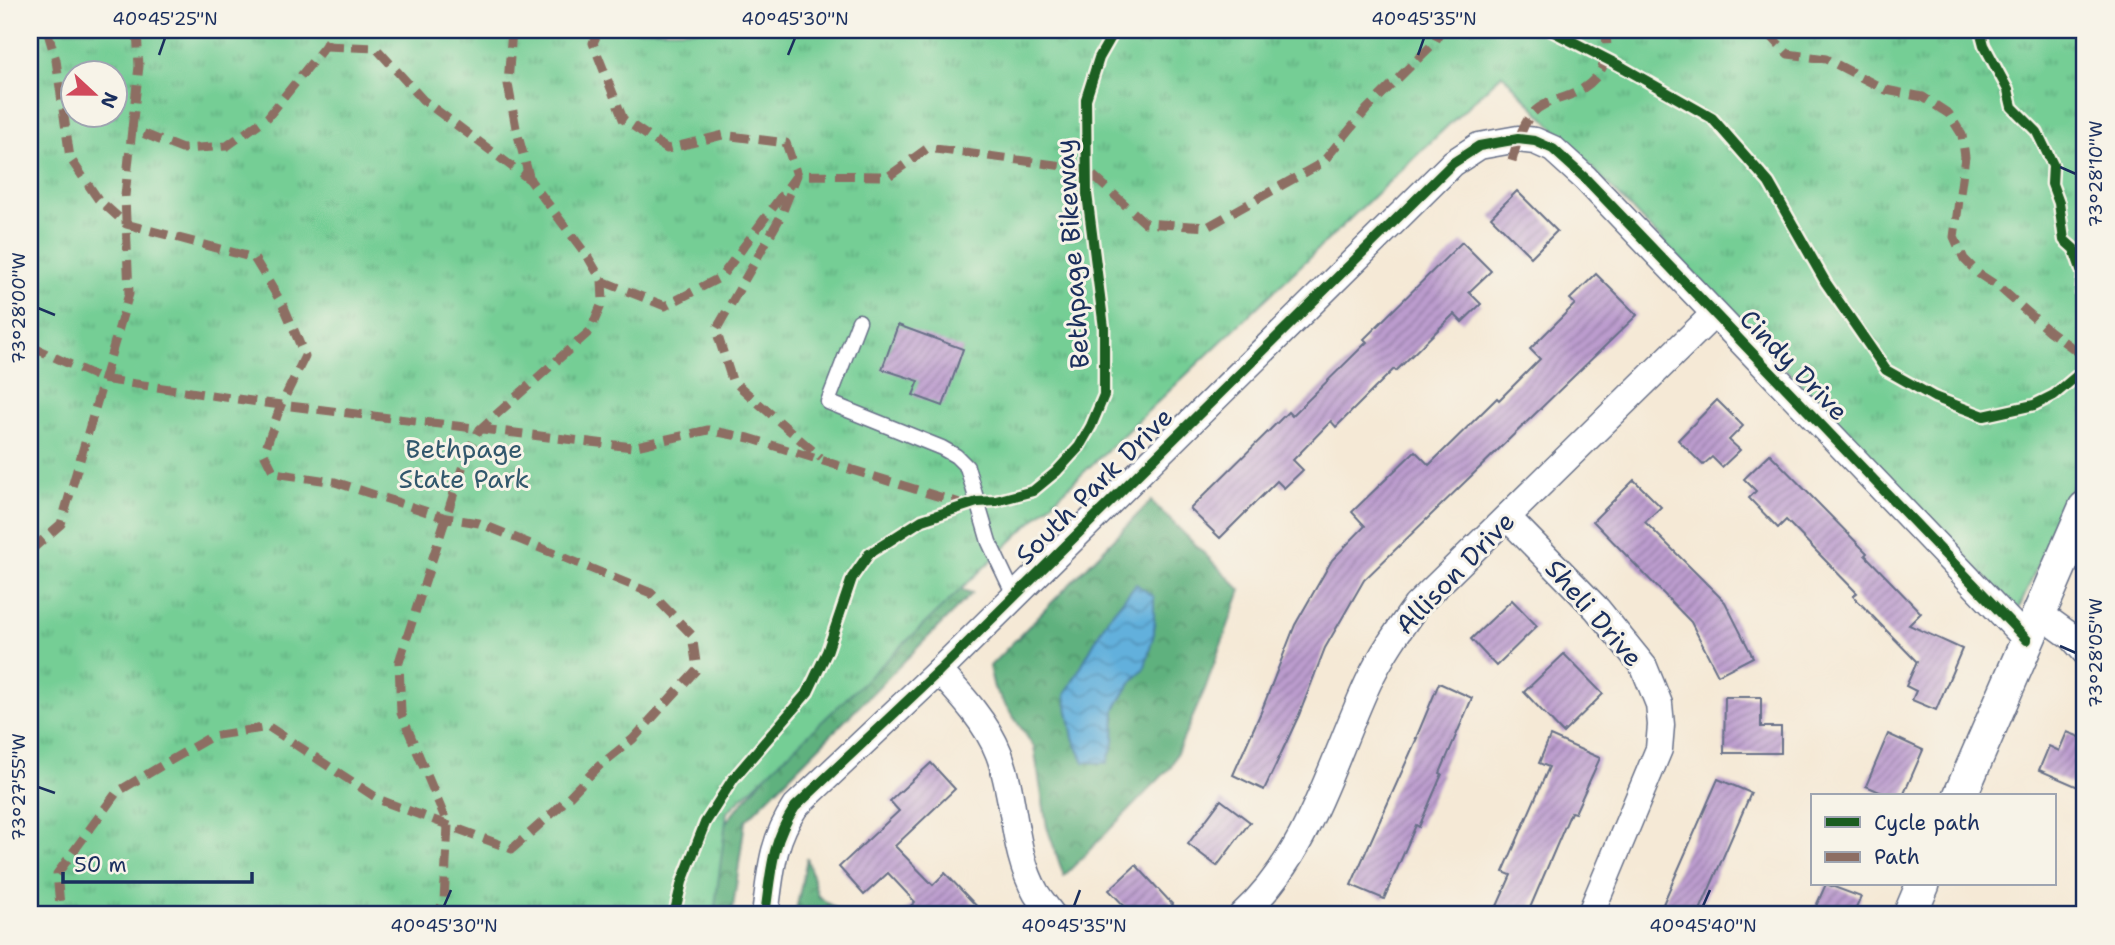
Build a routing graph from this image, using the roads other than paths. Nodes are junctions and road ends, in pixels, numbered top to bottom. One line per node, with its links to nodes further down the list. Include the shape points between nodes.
1 (1518, 139): 2 (street, Cindy Drive, via 1553,149 1586,178); 6 (street, South Park Drive, via 1479,146 1453,163)
2 (1714, 314): 5 (street, Allison Drive); 7 (street, Cindy Drive)
3 (859, 321): 6 (lane, via 828,402 942,448 967,467 989,542)
4 (2085, 508): 7 (street)
5 (1507, 518): 14 (street, Allison Drive, via 1416,606 1390,641 1301,839 1277,878); 15 (street, Sheli Drive, via 1597,609 1644,667 1659,704 1659,749)
6 (1015, 597): 9 (street, South Park Drive)
7 (2033, 627): 8 (street, Cindy Drive, via 2072,637); 10 (street)
8 (2085, 652)
9 (939, 671): 12 (street, South Park Drive, via 795,807 775,847); 13 (street, via 978,717 998,751 1010,789 1021,856 1036,893)
10 (1962, 794)
11 (1922, 886): 16 (street)
12 (765, 915)
13 (1052, 915)
14 (1242, 915)
15 (1590, 915)
16 (1910, 915)

